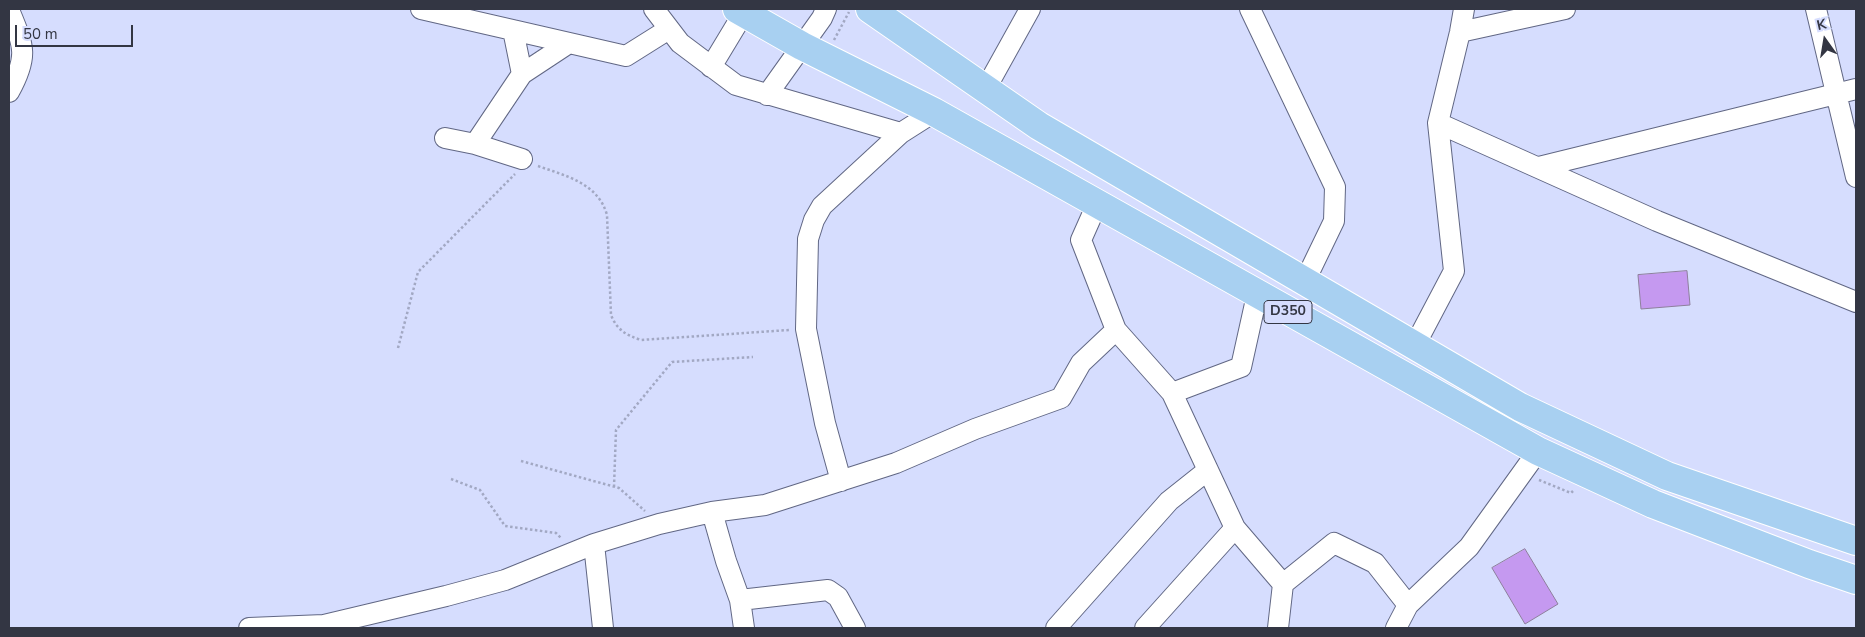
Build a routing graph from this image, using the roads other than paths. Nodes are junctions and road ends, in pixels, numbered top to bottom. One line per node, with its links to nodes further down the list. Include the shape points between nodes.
1 (421, 9): 12 (street)
2 (654, 9): 13 (street)
3 (826, 9): 17 (street)
4 (870, 9): 21 (highway, D350)
5 (1030, 9): 21 (street)
6 (1250, 9): 34 (street, via 1335,187 1334,221)
7 (1464, 9): 14 (street)
8 (1565, 9): 14 (street)
9 (1816, 9): 23 (street)
10 (9, 10): 15 (street)
11 (742, 10): 17 (highway, D350); 18 (street)
12 (513, 30): 16 (street); 19 (street)
13 (670, 30): 16 (street, via 626,56); 18 (street, via 680,43)
14 (1460, 32): 26 (street)
15 (14, 34): 22 (street, via 23,55)
16 (569, 43): 19 (street)
17 (802, 46): 24 (street); 25 (highway, D350)
18 (711, 67): 24 (street, via 736,85)
19 (522, 74): 29 (street)
20 (1856, 89): 23 (street)
21 (985, 90): 34 (highway, D350, via 1039,126)
22 (9, 92)
23 (1836, 94): 31 (street); 32 (street)
24 (767, 95): 27 (street)
25 (934, 112): 27 (street); 33 (highway, D350)
26 (1438, 123): 31 (street); 38 (street, via 1454,271)
27 (901, 133): 42 (street, via 822,206 808,239 806,329 825,423)
28 (445, 138): 29 (street)
29 (475, 144): 30 (street)
30 (522, 160)
31 (1539, 167): 36 (street, via 1657,221)
32 (1856, 177)
33 (1098, 204): 35 (highway, D350); 37 (street, via 1082,240)
34 (1305, 281): 38 (highway, D350)
35 (1257, 295): 39 (street, via 1241,366); 40 (highway, D350)
36 (1856, 302)
37 (1116, 330): 39 (street); 42 (street, via 1081,363 1060,398 896,463)
38 (1415, 345): 45 (highway, D350, via 1520,407 1667,476)
39 (1172, 393): 41 (street)
40 (1538, 451): 47 (highway, D350, via 1653,504); 50 (street, via 1469,547)
41 (1208, 470): 44 (street); 55 (street, via 1168,501)
42 (841, 481): 43 (street, via 765,505)
43 (712, 512): 46 (street); 49 (street)
44 (1235, 528): 48 (street); 56 (street)
45 (1856, 541)
46 (594, 544): 51 (street, via 504,580 446,596 324,625); 52 (street)
47 (1856, 580)
48 (1283, 584): 50 (street, via 1334,543 1375,563); 57 (street)
49 (740, 600): 53 (street); 54 (street, via 828,590 838,597)
50 (1408, 605): 58 (street)
51 (249, 628)
52 (603, 628)
53 (744, 628)
54 (855, 628)
55 (1056, 628)
56 (1146, 628)
57 (1278, 628)
58 (1396, 628)

